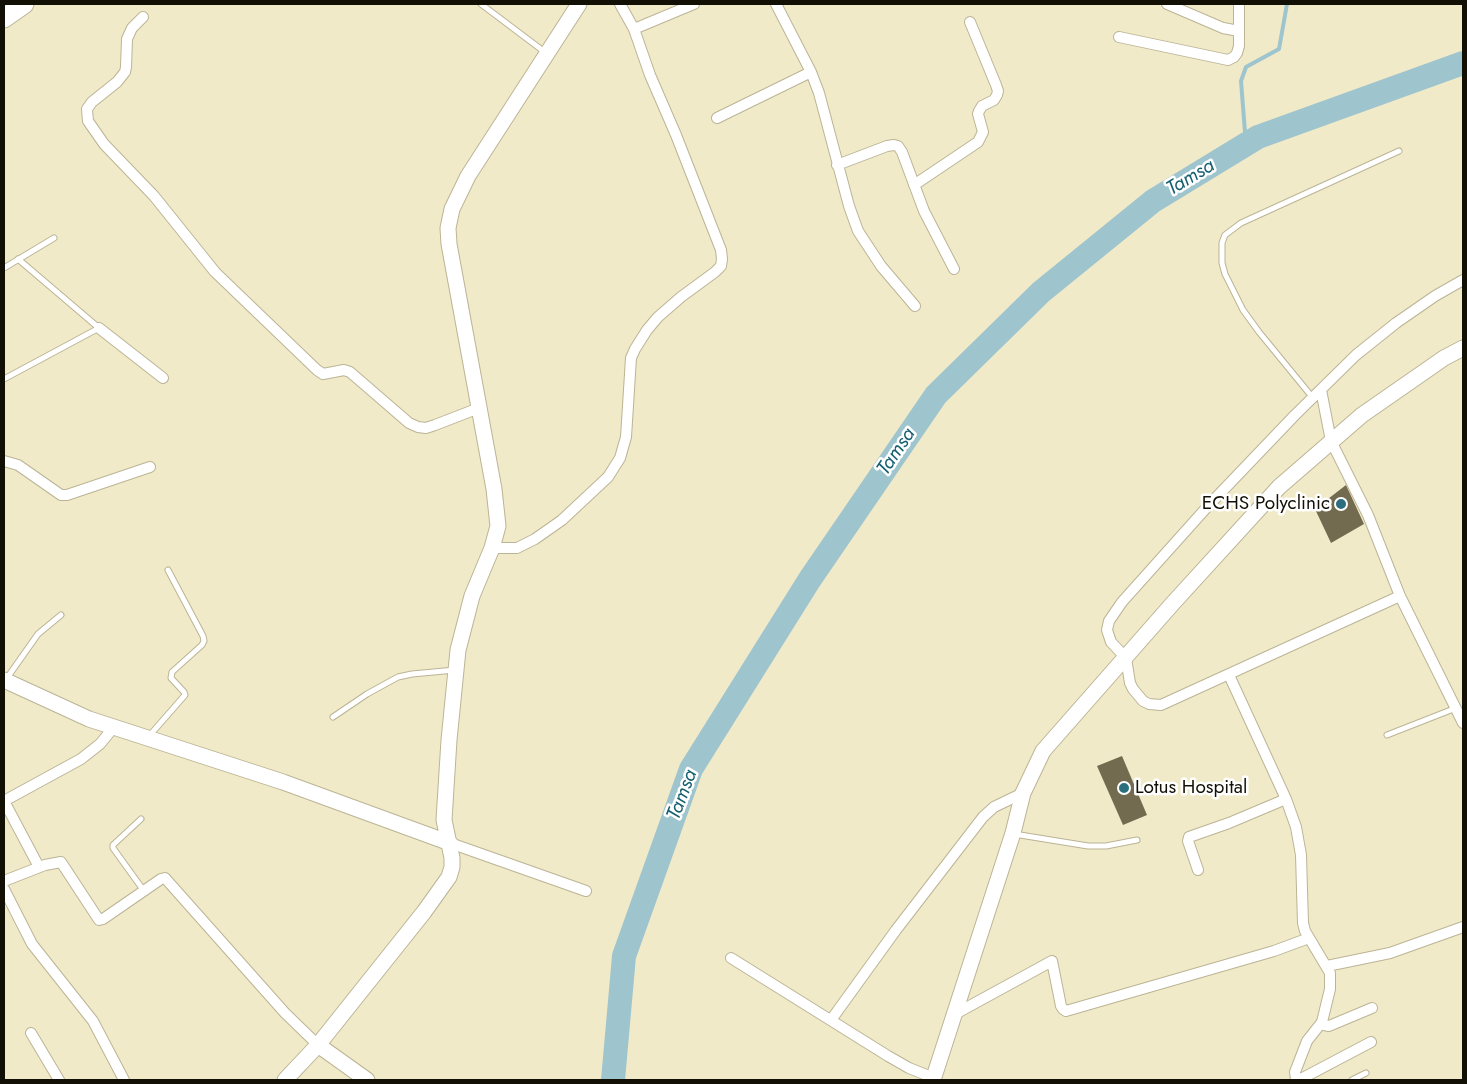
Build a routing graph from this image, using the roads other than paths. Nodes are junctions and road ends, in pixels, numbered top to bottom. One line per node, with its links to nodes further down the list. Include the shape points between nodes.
1 (24, 4): 10 (highway)
2 (481, 4): 15 (lane)
3 (579, 4): 15 (street)
4 (620, 4): 12 (street)
5 (694, 4): 12 (street)
6 (1167, 4): 13 (street, via 1223,28)
7 (1239, 4): 13 (street)
8 (780, 5): 16 (street)
9 (143, 17): 32 (street, via 129,33 124,72 87,109 88,121 104,144 154,196 210,267 317,370 323,374 350,372 409,423 418,427 435,426)
10 (4, 18)
11 (970, 22): 20 (street, via 996,84 997,95 979,110 983,132 978,142)
12 (634, 29): 36 (street, via 720,250 721,266 668,307 635,349 631,358 626,437 620,458 608,477 562,520 534,540 517,548)
13 (1239, 31): 14 (street, via 1237,53 1228,60)
14 (1119, 37)
15 (547, 54): 32 (street, via 468,176 452,210 448,228)
16 (811, 72): 17 (street); 19 (street, via 820,93)
17 (717, 118)
18 (1399, 151): 31 (lane, via 1242,223 1225,235 1222,243 1225,274 1243,310 1259,332)
19 (837, 165): 20 (street, via 886,146 898,146); 26 (street, via 848,206 864,241)
20 (914, 185): 24 (street)
21 (54, 238): 22 (lane)
22 (18, 259): 23 (lane); 27 (lane)
23 (4, 268)
24 (954, 269)
25 (1463, 280): 31 (street, via 1396,323 1356,355)
26 (915, 306)
27 (99, 328): 29 (street); 30 (lane)
28 (1463, 348): 33 (street, via 1362,415)
29 (163, 378)
30 (4, 379)
31 (1317, 394): 33 (street); 40 (street, via 1227,485 1114,612 1107,630 1111,642)
32 (479, 408): 36 (street, via 498,526)
33 (1331, 441): 38 (street, via 1368,515); 40 (street, via 1279,487)
34 (4, 461): 35 (street, via 18,464 61,495)
35 (150, 467)
36 (492, 548): 41 (street, via 472,596)
37 (168, 570): 49 (lane, via 204,641 172,672 171,678 185,695)
38 (1400, 596): 42 (street); 44 (street)
39 (62, 615): 43 (lane, via 38,634)
40 (1126, 658): 42 (street, via 1130,683 1142,701 1149,704 1161,705); 50 (street, via 1043,751)
41 (456, 670): 45 (lane, via 398,677); 56 (street, via 444,820)
42 (1229, 675): 51 (street)
43 (4, 680): 47 (street)
44 (1456, 708): 46 (street); 48 (lane)
45 (333, 717)
46 (1463, 723)
47 (114, 727): 49 (street); 52 (street, via 81,759)
48 (1387, 735)
49 (148, 738): 56 (street, via 283,782)
50 (1023, 794): 54 (street); 69 (street, via 994,807 970,832)
51 (1286, 799): 58 (street, via 1189,837); 64 (street, via 1299,843 1302,914)
52 (4, 801): 57 (street)
53 (142, 819): 61 (lane, via 113,848)
54 (1013, 833): 55 (lane, via 1088,846); 68 (street)
55 (1137, 840)
56 (450, 843): 62 (street); 73 (street, via 449,877)
57 (39, 867): 59 (street); 61 (street, via 56,862 64,864 98,920)
58 (1198, 870)
59 (4, 881)
60 (4, 889): 77 (street, via 32,944 93,1021)
61 (144, 890): 73 (street, via 165,878 285,1013)
62 (586, 891)
63 (1463, 927): 66 (street, via 1390,953)
64 (1309, 938): 66 (street); 68 (street, via 1066,1011 1061,1006 1052,961)
65 (731, 958): 69 (street)
66 (1327, 966): 70 (street, via 1331,982)
67 (1372, 1008): 70 (street, via 1329,1026)
68 (955, 1014): 75 (street)
69 (831, 1020): 75 (street)
70 (1322, 1022): 80 (street, via 1307,1041 1295,1072)
71 (31, 1033): 76 (street)
72 (1372, 1042): 80 (street)
73 (318, 1045): 78 (street); 79 (street)
74 (1366, 1073): 81 (lane)
75 (933, 1079)
76 (59, 1080)
77 (124, 1080)
78 (285, 1080)
79 (367, 1080)
80 (1298, 1080)
81 (1352, 1080)

